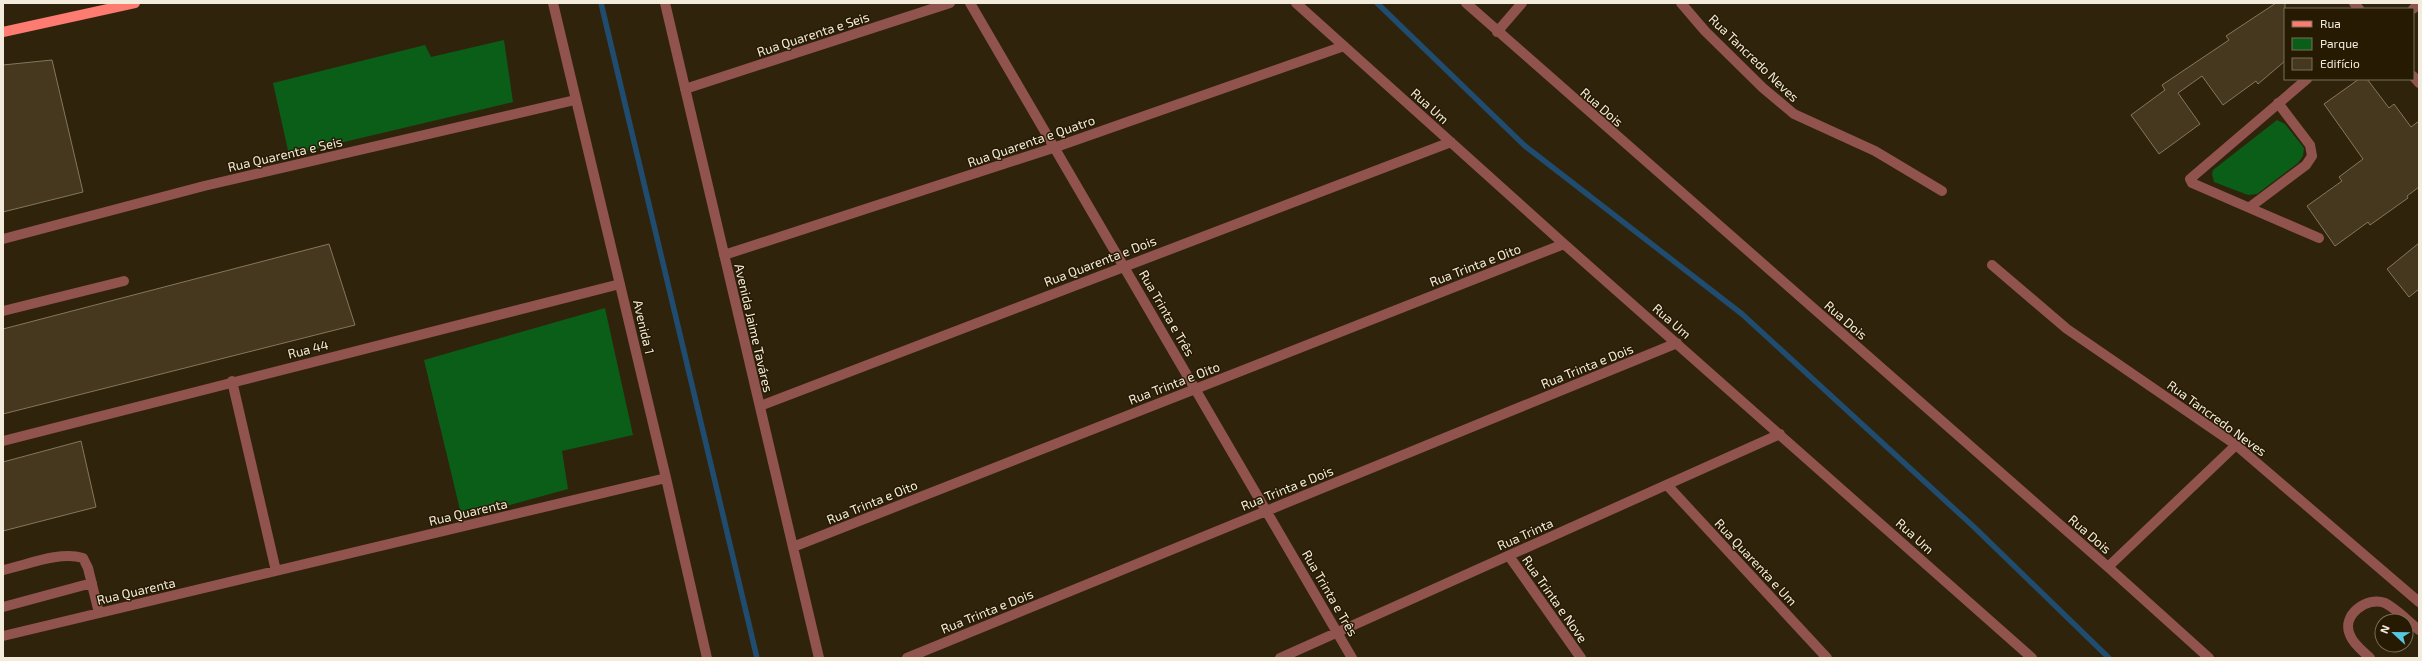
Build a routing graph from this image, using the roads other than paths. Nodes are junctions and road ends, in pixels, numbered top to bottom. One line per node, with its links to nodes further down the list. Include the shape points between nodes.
1 (135, 3): 10 (main road)
2 (553, 3): 15 (street, Avenida 1)
3 (664, 3): 14 (street, Avenida Jaime Taváres)
4 (950, 3): 14 (street, Rua Quarenta e Seis)
5 (970, 3): 18 (street, Rua Trinta e Três)
6 (1296, 3): 12 (street, Rua Um)
7 (1466, 3): 11 (street, Rua Dois)
8 (1522, 3): 11 (street)
9 (1681, 3): 19 (street, Rua Tancredo Neves, via 1742,68 1794,114 1875,151)
10 (3, 32)
11 (1497, 32): 42 (street, Rua Dois)
12 (1344, 46): 17 (street, Rua Um); 18 (street, Rua Quarenta e Quatro)
13 (2306, 80): 16 (street)
14 (685, 90): 24 (street, Avenida Jaime Taváres)
15 (575, 100): 22 (street, Rua Quarenta e Seis, via 204,186); 28 (street, Avenida 1)
16 (2278, 103): 20 (street, via 2310,145 2312,156 2306,165); 20 (street, via 2190,177 2192,183)
17 (1451, 142): 23 (street, Rua Um); 25 (street, Rua Quarenta e Dois)
18 (1056, 147): 24 (street, Rua Quarenta e Quatro); 25 (street, Rua Trinta e Três)
19 (1942, 191)
20 (2250, 207): 21 (street)
21 (2319, 238)
22 (3, 239)
23 (1564, 244): 30 (street, Rua Um); 32 (street, Rua Trinta e Oito)
24 (724, 255): 33 (street, Avenida Jaime Taváres)
25 (1125, 266): 32 (street, Rua Trinta e Três); 33 (street, Rua Quarenta e Dois)
26 (1992, 266): 36 (street, Rua Tancredo Neves, via 2067,329)
27 (124, 281): 29 (street)
28 (620, 284): 31 (street, Rua 44); 37 (street, Avenida 1)
29 (3, 311)
30 (1678, 343): 34 (street, Rua Um); 39 (street, Rua Trinta e Dois)
31 (232, 381): 35 (street, Rua 44); 44 (street)
32 (1196, 389): 39 (street, Rua Trinta e Três); 40 (street, Rua Trinta e Oito)
33 (760, 406): 40 (street, Avenida Jaime Taváres)
34 (1780, 434): 38 (street, Rua Trinta); 59 (street, Rua Um)
35 (3, 441)
36 (2236, 445): 42 (street); 46 (street, Rua Tancredo Neves)
37 (666, 478): 44 (street, Rua Quarenta); 52 (street, Avenida 1)
38 (1667, 484): 41 (street, Rua Trinta); 58 (street, Rua Quarenta e Um)
39 (1267, 511): 50 (street, Rua Trinta e Três); 54 (street, Rua Trinta e Dois)
40 (793, 547): 53 (street, Avenida Jaime Taváres)
41 (1509, 556): 50 (street, Rua Trinta); 57 (street, Rua Trinta e Nove)
42 (2108, 567): 60 (street, Rua Dois)
43 (3, 570): 45 (street, via 74,556 83,558)
44 (276, 571): 48 (street, Rua Quarenta)
45 (92, 583): 47 (street); 48 (street)
46 (2419, 602)
47 (3, 607)
48 (99, 613): 51 (street, Rua Quarenta)
49 (2419, 630): 61 (street, via 2385,604 2373,601 2363,603 2353,614 2348,625 2350,635)
50 (1337, 632): 55 (street, Rua Trinta); 56 (street, Rua Trinta e Três)
51 (3, 636)
52 (707, 658)
53 (819, 658)
54 (907, 658)
55 (1280, 658)
56 (1352, 658)
57 (1581, 658)
58 (1827, 658)
59 (2032, 658)
60 (2209, 658)
61 (2370, 658)

